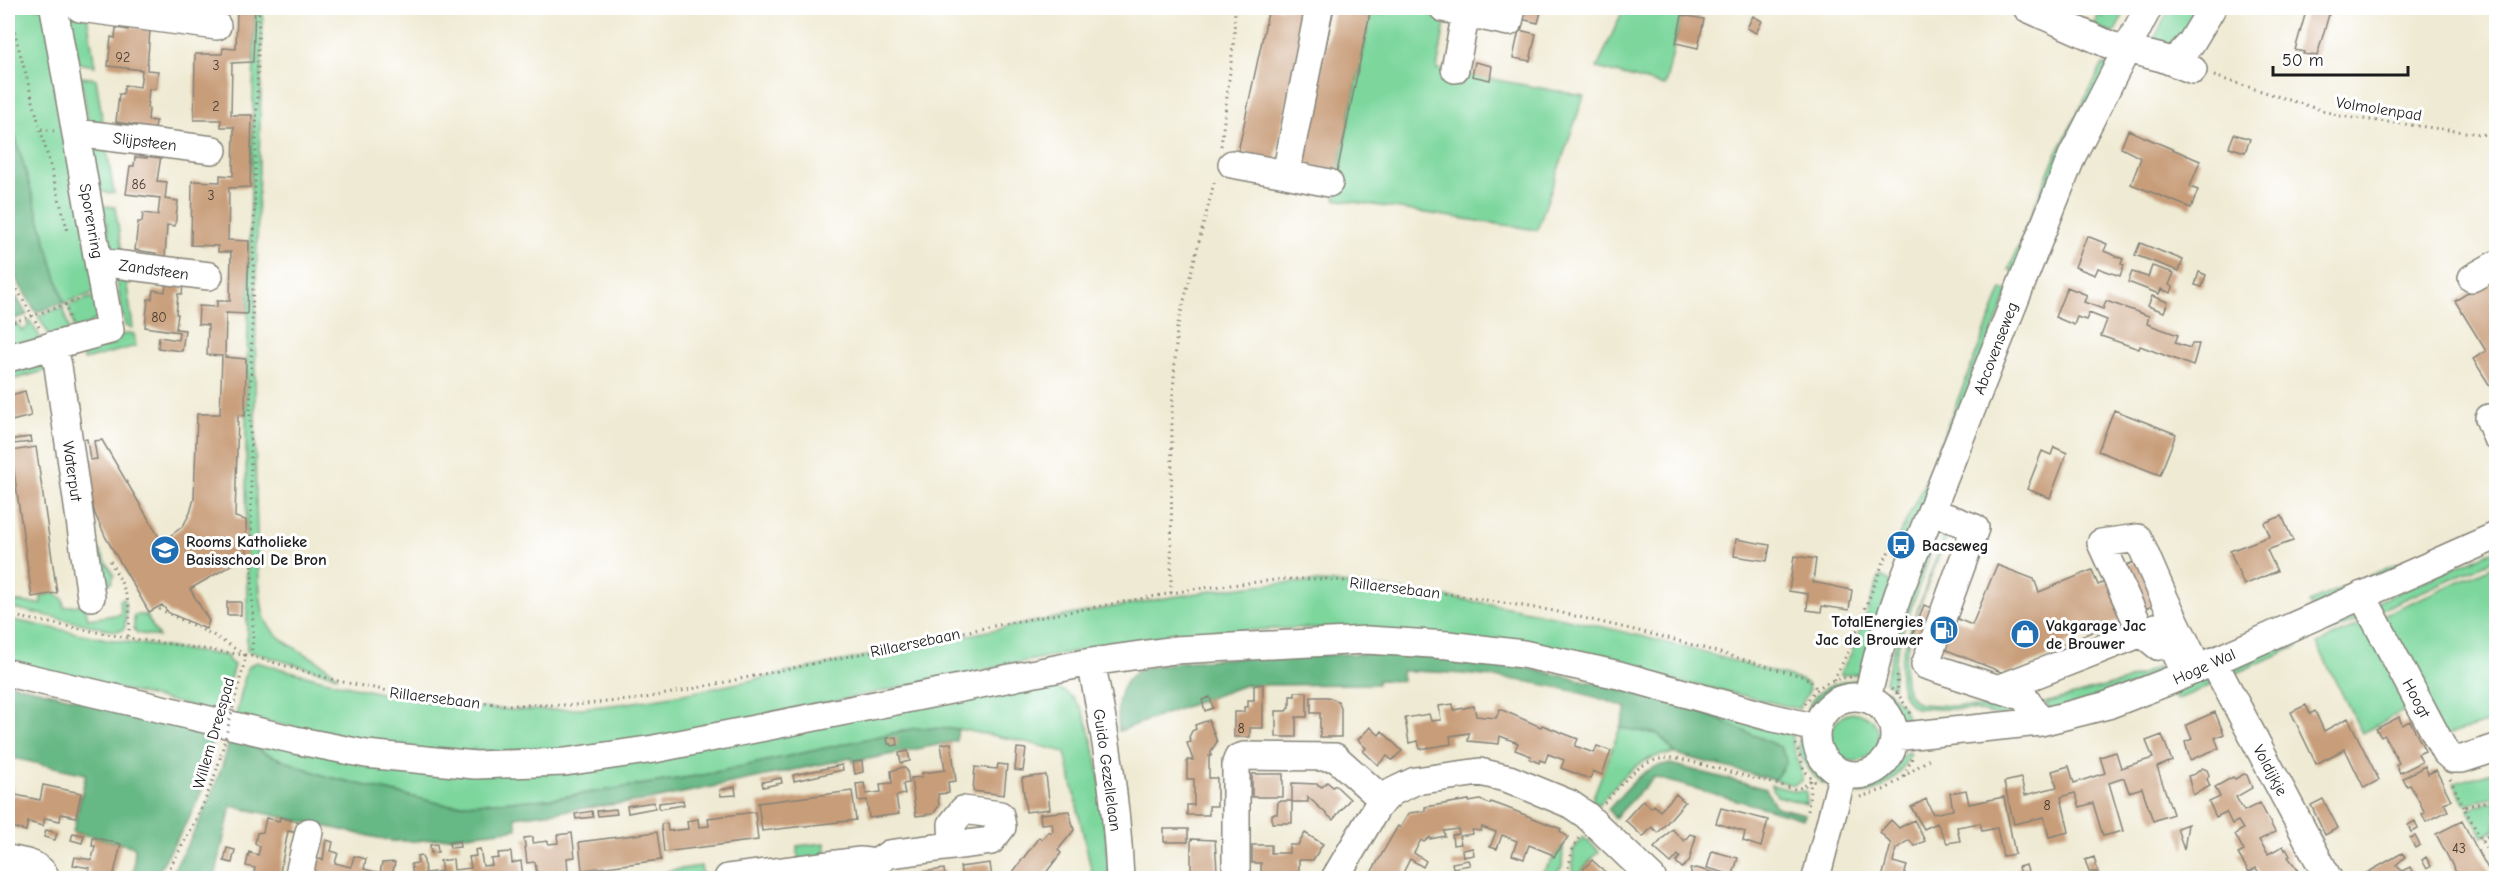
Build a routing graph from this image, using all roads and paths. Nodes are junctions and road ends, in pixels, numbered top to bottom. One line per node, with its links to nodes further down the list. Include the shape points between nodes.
1 (8, 8): 22 (path)
2 (54, 8): 16 (street, Sporenring)
3 (80, 8): 12 (street)
4 (259, 8): 42 (path, Willem Dreespad, via 250,417 253,639)
5 (1235, 8): 19 (path)
6 (1319, 8): 20 (street)
7 (2027, 8): 13 (street)
8 (2148, 8): 13 (street, Abcovenseweg)
9 (2212, 8): 14 (street)
10 (1455, 10): 11 (street); 15 (street)
11 (1500, 11)
12 (217, 26)
13 (2127, 49): 14 (street); 31 (street, Abcovenseweg, via 2072,156)
14 (2183, 66): 17 (path, Volmolenpad, via 2340,116)
15 (1455, 69)
16 (76, 133): 18 (street, Slijpsteen); 23 (street, Sporenring)
17 (2496, 136)
18 (213, 150)
19 (1223, 163): 20 (street); 34 (path, via 1177,328 1172,410)
20 (1286, 174): 21 (street)
21 (1329, 183)
22 (71, 241)
23 (99, 261): 25 (street, Zandsteen); 29 (street, Sporenring, via 110,330)
24 (8, 274): 27 (path)
25 (210, 276)
26 (86, 297): 27 (path)
27 (32, 316): 28 (path); 29 (path)
28 (8, 324)
29 (47, 338): 30 (street, Sporenring); 36 (street, Waterput, via 58,366)
30 (8, 358)
31 (1931, 511): 47 (street, via 1976,528 1925,665); 49 (street, Abcovenseweg, via 1887,627)
32 (2496, 536): 35 (street, Hoge Wal)
33 (109, 559): 41 (path, via 128,596)
34 (1171, 593): 42 (path, Rillaersebaan, via 661,695 574,705 509,705 424,698 338,681); 46 (path, Rillaersebaan, via 1285,579 1348,580 1411,588 1646,632 1801,676 1816,688)
35 (2362, 595): 44 (street, Hoge Wal); 54 (street, Hoogt, via 2445,752 2453,759 2462,759)
36 (91, 597)
37 (159, 609): 42 (path)
38 (8, 615): 41 (path, Rillaersebaan)
39 (2174, 619): 40 (street); 40 (street, via 2138,538 2101,543); 44 (street)
40 (2142, 633): 44 (street, via 2158,646 2170,641); 47 (street)
41 (128, 638): 42 (path, Rillaersebaan)
42 (249, 656): 70 (path, Willem Dreespad, bridge, via 212,787)
43 (1091, 662): 45 (street, via 654,749 565,762 508,765 366,754); 52 (street, via 1175,650 1268,644 1367,640 1448,645 1576,665); 73 (street, Guido Gezellelaan, via 1113,786)
44 (2199, 668): 51 (street, Hoge Wal, via 2108,705); 79 (street, Voldijkje)
45 (8, 673)
46 (1834, 680)
47 (1998, 689): 51 (street, via 2024,697)
48 (1898, 694): 50 (path)
49 (1867, 698): 52 (street, via 1835,702 1821,716); 53 (street, via 1887,713)
50 (1910, 711)
51 (2041, 722): 53 (street, Hoge Wal)
52 (1816, 728): 55 (street, via 1821,756)
53 (1894, 737): 55 (street, via 1883,764 1857,775)
54 (2496, 748)
55 (1843, 773): 78 (street)
56 (1904, 776): 57 (path, via 1874,795)
57 (1860, 797)
58 (2496, 799): 64 (path, via 2464,807)
59 (1383, 800): 61 (street, via 1415,781 1480,772 1551,795); 74 (street, via 1335,757 1238,758); 75 (street)
60 (1807, 815): 61 (path, via 1811,780 1795,789 1661,757 1643,764)
61 (1592, 821): 76 (path, via 1571,849 1569,869); 77 (street)
62 (2496, 831): 64 (path)
63 (309, 832): 71 (street)
64 (2481, 840): 67 (path)
65 (953, 846): 68 (street, via 889,854)
66 (8, 859): 69 (street, via 33,865)
67 (2496, 868)
68 (878, 871): 72 (street, via 860,861)
69 (46, 879)
70 (164, 879)
71 (298, 879)
72 (728, 879)
73 (1120, 879)
74 (1236, 879)
75 (1335, 879)
76 (1562, 879)
77 (1652, 879)
78 (1816, 879)
79 (2328, 879)

